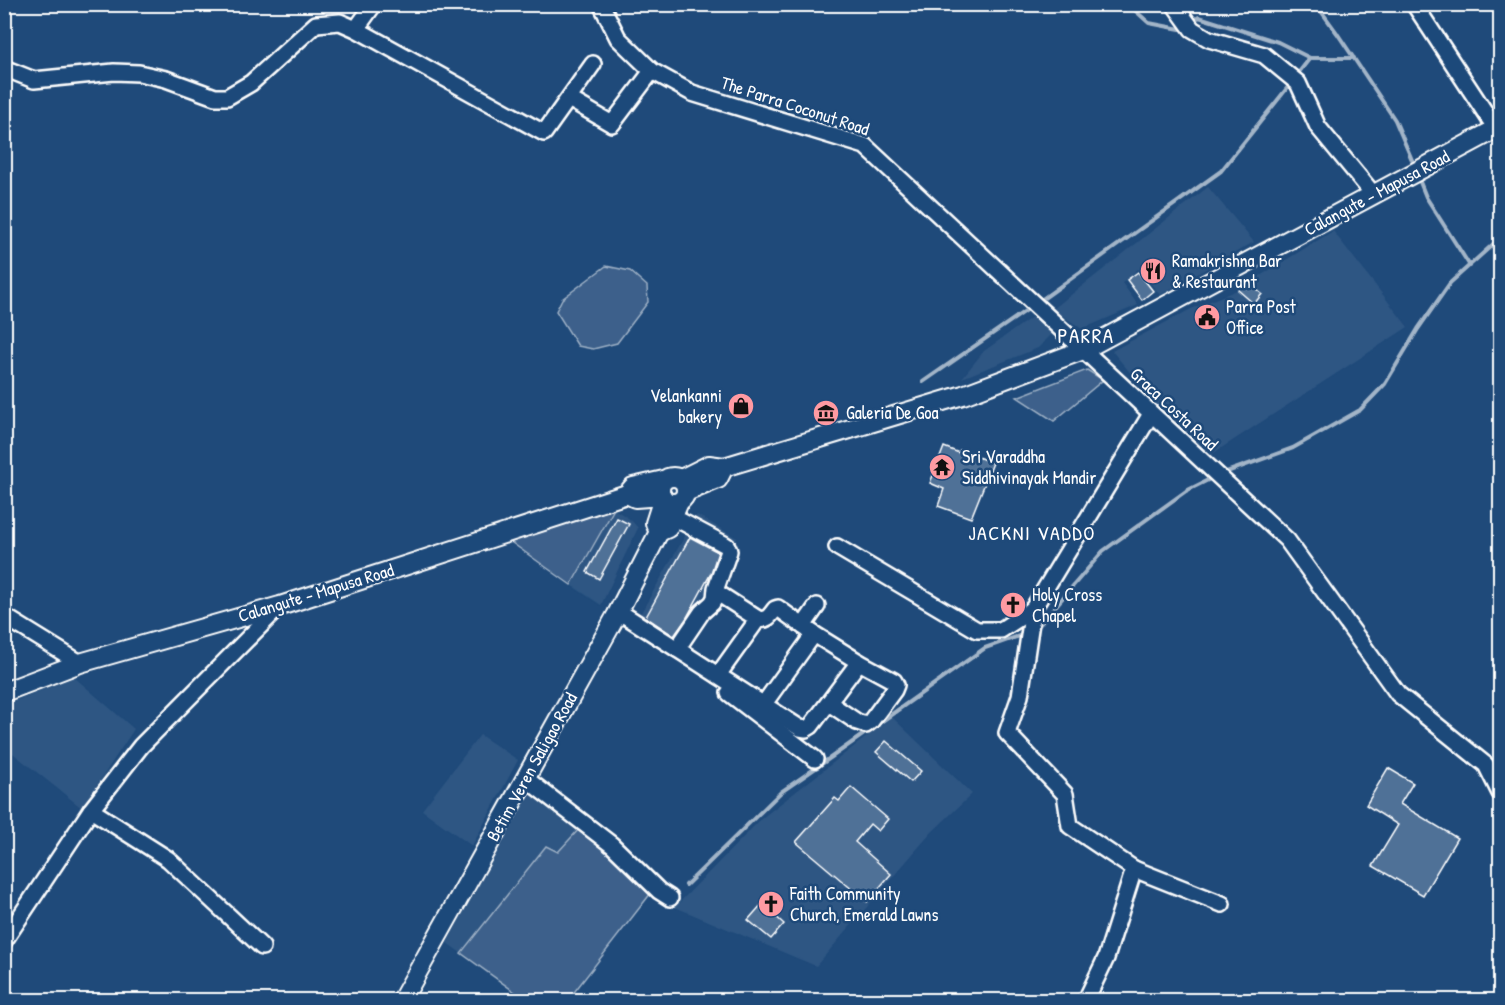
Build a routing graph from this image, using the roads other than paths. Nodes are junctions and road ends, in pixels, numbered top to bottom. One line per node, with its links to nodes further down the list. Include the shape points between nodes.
1 (374, 4): 5 (street)
2 (601, 4): 8 (street, The Parra Coconut Road, via 618,38)
3 (1174, 4): 11 (street, via 1192,28 1209,39 1264,55 1298,83 1318,127)
4 (1415, 5): 10 (street)
5 (356, 29): 7 (street, via 340,22 316,24 251,83 227,97 215,97 139,73 34,80); 9 (street, via 544,133)
6 (593, 64): 9 (street)
7 (4, 68)
8 (652, 71): 9 (street, via 612,124); 12 (street, The Parra Coconut Road, via 692,93 865,146)
9 (569, 99)
10 (1499, 126): 11 (main road, Calangute - Mapusa Road)
11 (1374, 195): 12 (main road, Calangute - Mapusa Road)
12 (1083, 350): 13 (street, Graca Costa Road); 14 (main road, Calangute - Mapusa Road, via 963,395 724,467 709,465)
13 (1151, 414): 19 (street); 33 (street, Graca Costa Road, via 1287,540 1398,694 1486,765)
14 (673, 495): 16 (street, via 727,546 728,556); 17 (main road, Calangute - Mapusa Road, via 635,498 627,494); 20 (main road, Betim Veren Saligao Road, via 655,523 659,532)
15 (837, 547): 19 (street, via 977,630 1001,630)
16 (716, 592): 22 (street); 24 (street)
17 (280, 606): 26 (main road, Calangute - Mapusa Road); 34 (street, via 141,746)
18 (817, 606): 23 (street)
19 (1033, 609): 35 (street, via 1020,696 1007,733 1065,794 1070,826)
20 (617, 614): 24 (street); 31 (street); 32 (main road, Betim Veren Saligao Road)
21 (4, 616): 26 (street)
22 (758, 619): 23 (street, via 767,619 778,608); 27 (street)
23 (809, 630): 25 (street); 30 (street)
24 (677, 649): 27 (street)
25 (859, 662): 29 (street); 29 (street, via 896,685 871,721 862,724)
26 (80, 663): 28 (main road, Calangute - Mapusa Road)
27 (718, 675): 30 (street)
28 (4, 692)
29 (829, 703): 30 (street, via 806,729)
30 (763, 705)
31 (815, 759)
32 (525, 778): 36 (street, via 612,845); 40 (main road, Betim Veren Saligao Road)
33 (1500, 793)
34 (91, 810): 38 (street); 39 (street, via 168,859)
35 (1134, 869): 37 (street); 41 (street, via 1106,958)
36 (670, 898)
37 (1222, 904)
38 (4, 941)
39 (262, 947)
40 (402, 1000)
41 (1086, 1000)

